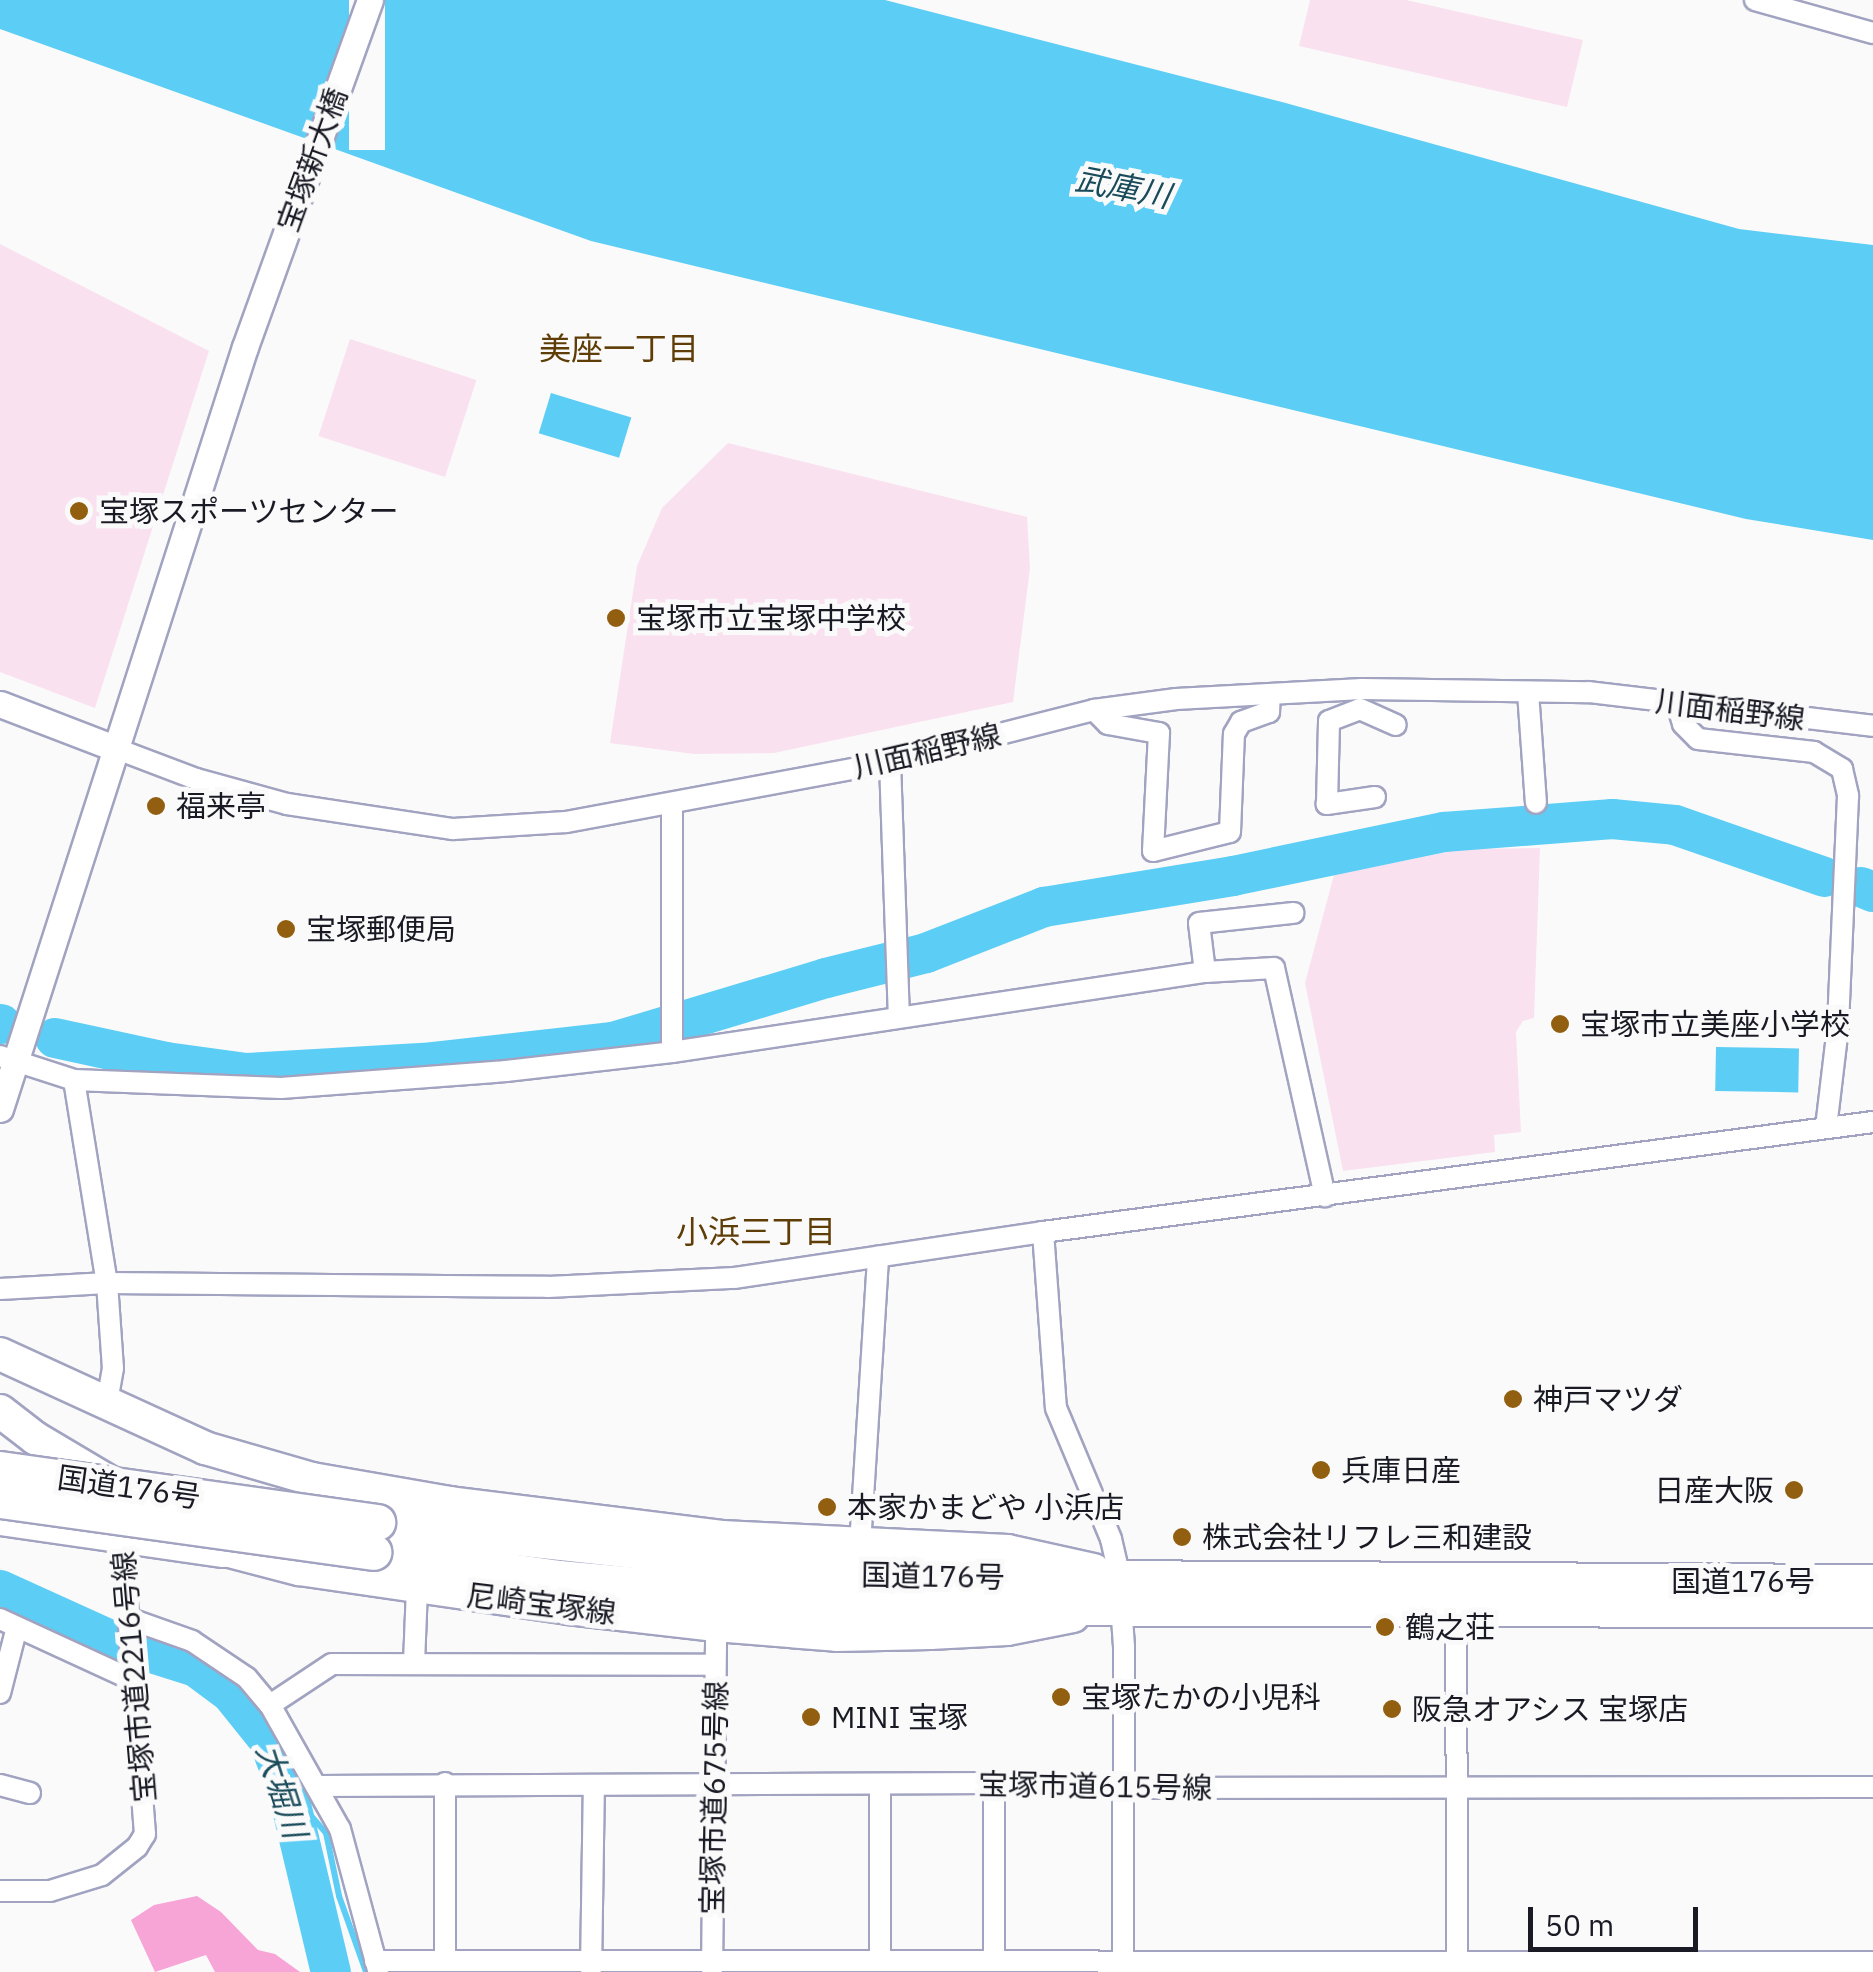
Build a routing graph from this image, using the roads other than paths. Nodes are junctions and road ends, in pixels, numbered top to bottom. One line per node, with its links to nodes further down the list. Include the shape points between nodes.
1 (370, 0): 12 (street, 宝塚新大橋, via 254,320)
2 (1755, 0): 3 (street)
3 (1873, 32)
4 (1528, 692): 6 (street, 川面稲野線); 8 (street, 川面稲野線); 16 (street)
5 (1270, 694): 6 (street, 川面稲野線); 9 (street, 川面稲野線); 9 (street, via 1269,712 1241,722 1234,734 1230,832 1154,851 1159,733 1108,724)
6 (1361, 699): 10 (street); 14 (street, via 1328,721 1326,804)
7 (0, 704): 12 (street, 川面稲野線)
8 (1676, 704): 11 (street, 川面稲野線); 25 (street, via 1698,739 1814,752 1842,770 1848,796 1838,1026)
9 (1094, 710): 13 (street, 川面稲野線)
10 (1396, 725)
11 (1873, 726)
12 (117, 749): 15 (street, 川面稲野線, via 271,800 452,829 566,822); 21 (street, 宝塚新大橋)
13 (890, 762): 15 (street, 川面稲野線); 19 (street)
14 (1375, 798)
15 (672, 802): 20 (street)
16 (1536, 804)
17 (1293, 913): 18 (street, via 1199,923)
18 (1205, 972): 19 (street); 26 (street, via 1274,968)
19 (899, 1016): 20 (street)
20 (672, 1052): 22 (street, via 282,1088)
21 (8, 1058): 22 (street); 23 (street, 宝塚新大橋)
22 (74, 1080): 29 (street)
23 (0, 1109)
24 (1873, 1122): 25 (street)
25 (1826, 1127): 26 (street)
26 (1325, 1196): 27 (street)
27 (1043, 1232): 28 (street); 43 (street, via 1056,1408 1110,1539)
28 (878, 1257): 29 (street, via 735,1278 548,1287); 39 (street)
29 (107, 1283): 30 (street); 32 (street, via 112,1368)
30 (0, 1289)
31 (0, 1354): 32 (main road)
32 (106, 1406): 39 (main road, via 205,1448 312,1479 722,1537)
33 (0, 1411): 40 (main road, 尼崎宝塚線)
34 (0, 1468): 38 (highway, 国道176号, bridge)
35 (0, 1500): 38 (highway, 国道176号, bridge)
36 (0, 1518): 37 (highway)
37 (122, 1536): 40 (highway); 47 (street, 宝塚市道2216号線)
38 (375, 1537): 43 (highway, 国道176号, via 559,1578 882,1606)
39 (860, 1544): 43 (main road, via 1008,1550)
40 (222, 1549): 42 (main road, 尼崎宝塚線)
41 (1873, 1582): 43 (highway, 国道176号)
42 (417, 1587): 48 (main road, 尼崎宝塚線); 49 (street)
43 (1120, 1591): 44 (highway, 国道176号); 48 (main road, 尼崎宝塚線, via 1007,1629 837,1634); 61 (street)
44 (1456, 1606): 45 (highway, 国道176号); 62 (street)
45 (1873, 1609)
46 (9, 1623): 51 (street); 52 (street)
47 (131, 1624): 51 (street, 宝塚市道2216号線); 53 (street, via 192,1641 247,1678)
48 (716, 1625): 50 (street, 宝塚市道675号線)
49 (414, 1663): 50 (street); 53 (street, via 332,1664)
50 (715, 1665): 55 (street, 宝塚市道675号線)
51 (134, 1673): 65 (street, 宝塚市道2216号線, via 146,1822 137,1847 83,1882 50,1891)
52 (0, 1694)
53 (270, 1706): 60 (street)
54 (445, 1783): 59 (street, 宝塚市道615号線); 60 (street, 宝塚市道615号線); 66 (street)
55 (712, 1783): 57 (street, 宝塚市道615号線); 59 (street, 宝塚市道615号線); 70 (street, 宝塚市道675号線)
56 (994, 1783): 57 (street, 宝塚市道615号線); 61 (street, 宝塚市道615号線); 68 (street)
57 (880, 1784): 67 (street)
58 (0, 1785): 64 (street)
59 (594, 1785): 72 (street)
60 (317, 1786): 71 (street, via 340,1829)
61 (1122, 1788): 62 (street, 宝塚市道615号線); 76 (street)
62 (1458, 1788): 63 (street, 宝塚市道615号線); 75 (street)
63 (1873, 1788)
64 (30, 1793)
65 (0, 1891)
66 (445, 1960): 71 (street); 72 (street)
67 (880, 1960): 68 (street); 73 (street)
68 (994, 1961): 74 (street)
69 (1873, 1962): 77 (street)
70 (712, 1965): 72 (street); 73 (street)
71 (377, 1966)
72 (591, 1966)
73 (849, 1966)
74 (1023, 1966): 76 (street)
75 (1457, 1966): 76 (street); 77 (street)
76 (1123, 1967)
77 (1601, 1968)

